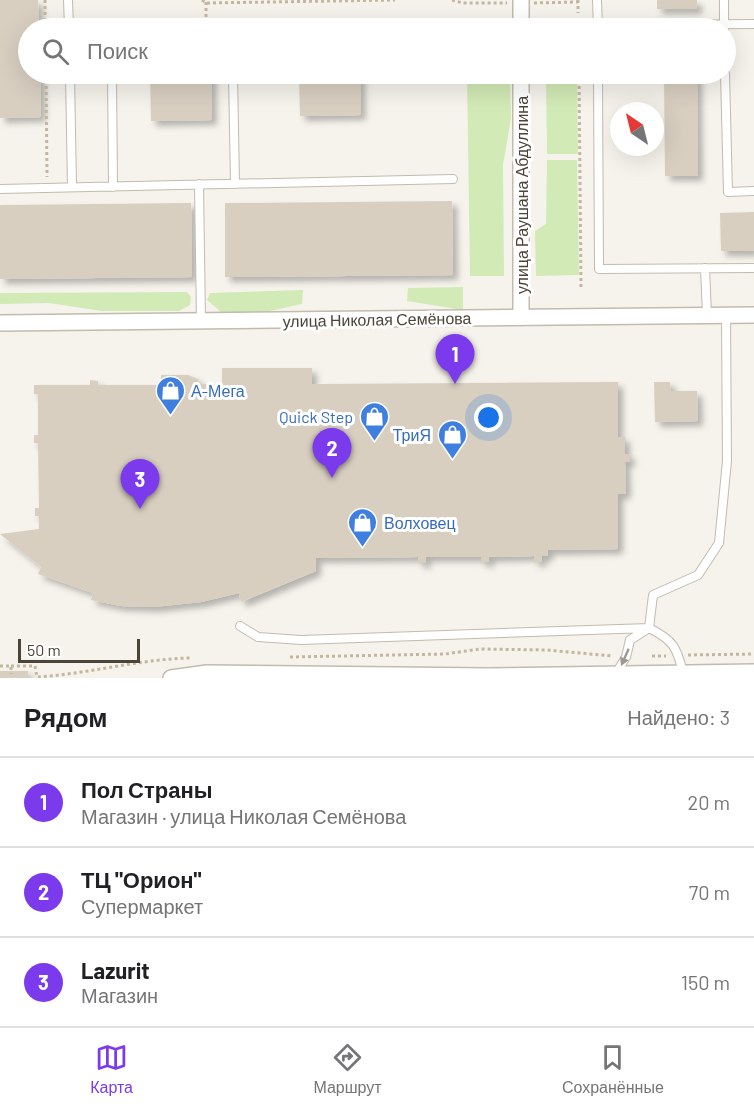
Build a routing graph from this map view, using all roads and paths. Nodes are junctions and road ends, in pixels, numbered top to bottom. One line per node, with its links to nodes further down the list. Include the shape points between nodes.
1 (45, 0): 8 (path)
2 (68, 0): 9 (lane)
3 (395, 0): 7 (path)
4 (521, 0): 11 (street)
5 (597, 0): 12 (lane)
6 (724, 0): 13 (lane)
7 (204, 1): 10 (path)
8 (45, 18)
9 (69, 18)
10 (205, 18)
11 (521, 18)
12 (598, 18)
13 (724, 18)
14 (754, 24): 15 (lane)
15 (736, 26)
16 (46, 84): 29 (path)
17 (70, 84): 27 (lane)
18 (112, 84): 28 (lane)
19 (233, 84): 26 (lane)
20 (521, 84): 38 (street, улица Раушана Абдуллина)
21 (579, 84): 34 (path)
22 (598, 84): 32 (lane, via 599,269)
23 (725, 84): 31 (lane, via 728,192)
24 (453, 179): 26 (lane)
25 (199, 184): 26 (lane); 28 (lane); 39 (lane)
26 (235, 184)
27 (72, 187): 28 (lane); 29 (lane)
28 (113, 187)
29 (47, 188): 30 (lane)
30 (0, 189)
31 (754, 191)
32 (705, 268): 33 (lane); 35 (lane)
33 (754, 268)
34 (581, 289)
35 (707, 315): 36 (street, улица Николая Семёнова); 38 (street, улица Николая Семёнова)
36 (726, 315): 37 (street, улица Николая Семёнова); 42 (lane, via 727,461 718,543 698,575 653,595)
37 (754, 315)
38 (521, 317): 39 (street, улица Николая Семёнова)
39 (201, 321): 40 (street, улица Николая Семёнова)
40 (0, 323)
41 (240, 626): 42 (lane, via 258,637 301,640)
42 (649, 628): 45 (lane, via 669,638); 47 (lane, one-way to 47, via 630,640 626,657)
43 (0, 666): 46 (path, via 11,666)
44 (754, 672): 45 (street)
45 (683, 673): 47 (street)
46 (11, 674)
47 (615, 675): 48 (street, via 207,674)
48 (171, 678)

